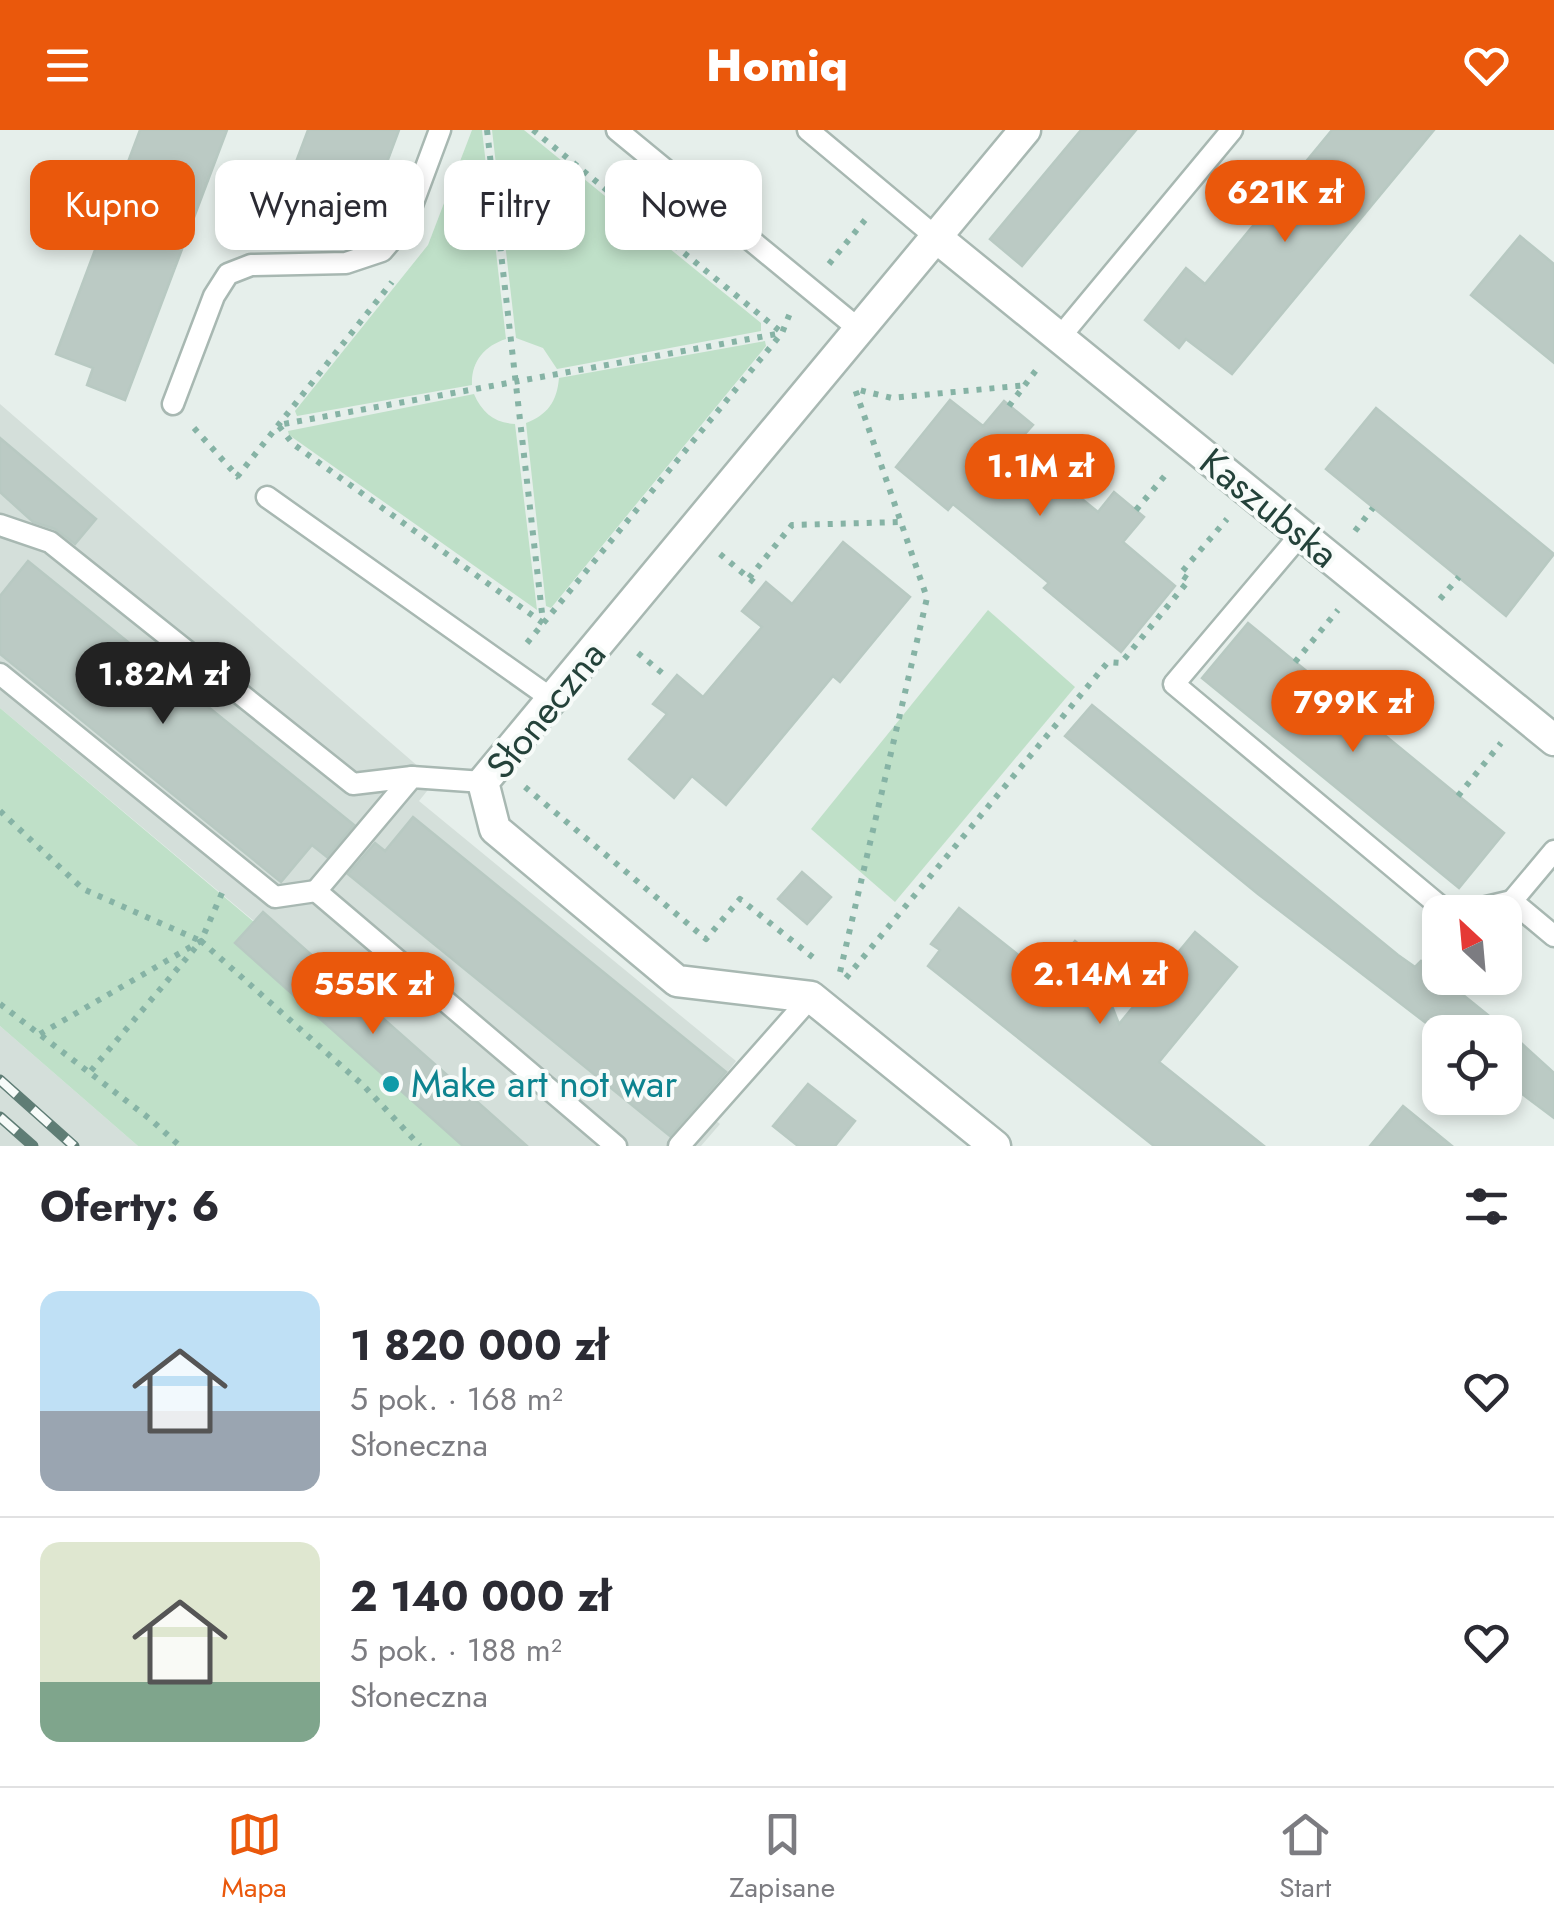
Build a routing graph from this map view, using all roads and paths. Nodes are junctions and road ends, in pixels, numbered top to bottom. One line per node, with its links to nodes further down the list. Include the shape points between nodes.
1 (440, 130): 17 (lane, via 405,224 382,252 346,263 250,265 228,274)
2 (487, 130): 14 (path)
3 (533, 130): 11 (path)
4 (617, 130): 10 (lane)
5 (808, 130): 8 (lane)
6 (1025, 130): 8 (street, Słoneczna)
7 (1232, 130): 12 (lane)
8 (938, 238): 10 (street, Słoneczna); 12 (street, Kaszubska)
9 (400, 274): 20 (path)
10 (860, 330): 44 (street, Słoneczna)
11 (782, 333): 14 (path); 37 (path)
12 (1051, 346): 15 (path); 29 (street, Kaszubska)
13 (867, 376): 16 (path)
14 (516, 382): 20 (path); 37 (path)
15 (1027, 385): 16 (path, via 892,398); 19 (path)
16 (856, 390): 18 (path); 27 (path)
17 (173, 404): 22 (path)
18 (843, 404)
19 (1010, 406)
20 (278, 425): 22 (path); 37 (path, via 294,444)
21 (1175, 463): 25 (path)
22 (237, 477): 23 (path)
23 (267, 497): 41 (lane)
24 (1373, 508): 31 (path)
25 (1136, 510)
26 (1234, 511): 61 (path, via 1180,574 1189,580 1121,663 1108,662 839,987)
27 (901, 522): 32 (path, via 792,525 752,581); 61 (path, via 927,598)
28 (0, 525): 49 (lane, via 50,542 353,784)
29 (1301, 534): 46 (street, Kaszubska); 56 (lane, via 1174,684)
30 (731, 538): 32 (path)
31 (1348, 540)
32 (719, 553): 33 (path)
33 (707, 567)
34 (1458, 577): 36 (path)
35 (1345, 601): 39 (path)
36 (1432, 608)
37 (543, 623): 41 (path)
38 (649, 638): 43 (path, via 637,652)
39 (1295, 662)
40 (1426, 666): 45 (path)
41 (507, 667): 44 (lane)
42 (0, 674): 54 (lane)
43 (667, 677)
44 (552, 700): 50 (street, Słoneczna)
45 (1376, 728)
46 (1550, 730)
47 (1508, 734): 51 (path)
48 (536, 773): 61 (path, via 524,788 706,939 740,899)
49 (412, 777): 50 (lane); 55 (lane)
50 (483, 782): 62 (street, Słoneczna, via 495,830 676,981)
51 (1458, 796)
52 (0, 811): 60 (path, via 83,889)
53 (1554, 851): 57 (lane)
54 (236, 865): 55 (lane, via 275,897); 60 (path)
55 (316, 891): 68 (lane)
56 (1426, 895)
57 (1517, 895)
58 (1522, 909): 59 (lane)
59 (1554, 936)
60 (201, 941): 64 (path); 65 (path); 67 (path, via 364,1086)
61 (839, 978)
62 (811, 997): 69 (lane); 70 (street)
63 (0, 1004): 64 (path)
64 (40, 1034): 65 (path)
65 (89, 1073): 66 (path)
66 (180, 1146)
67 (420, 1146)
68 (616, 1146)
69 (678, 1146)
70 (995, 1146)

